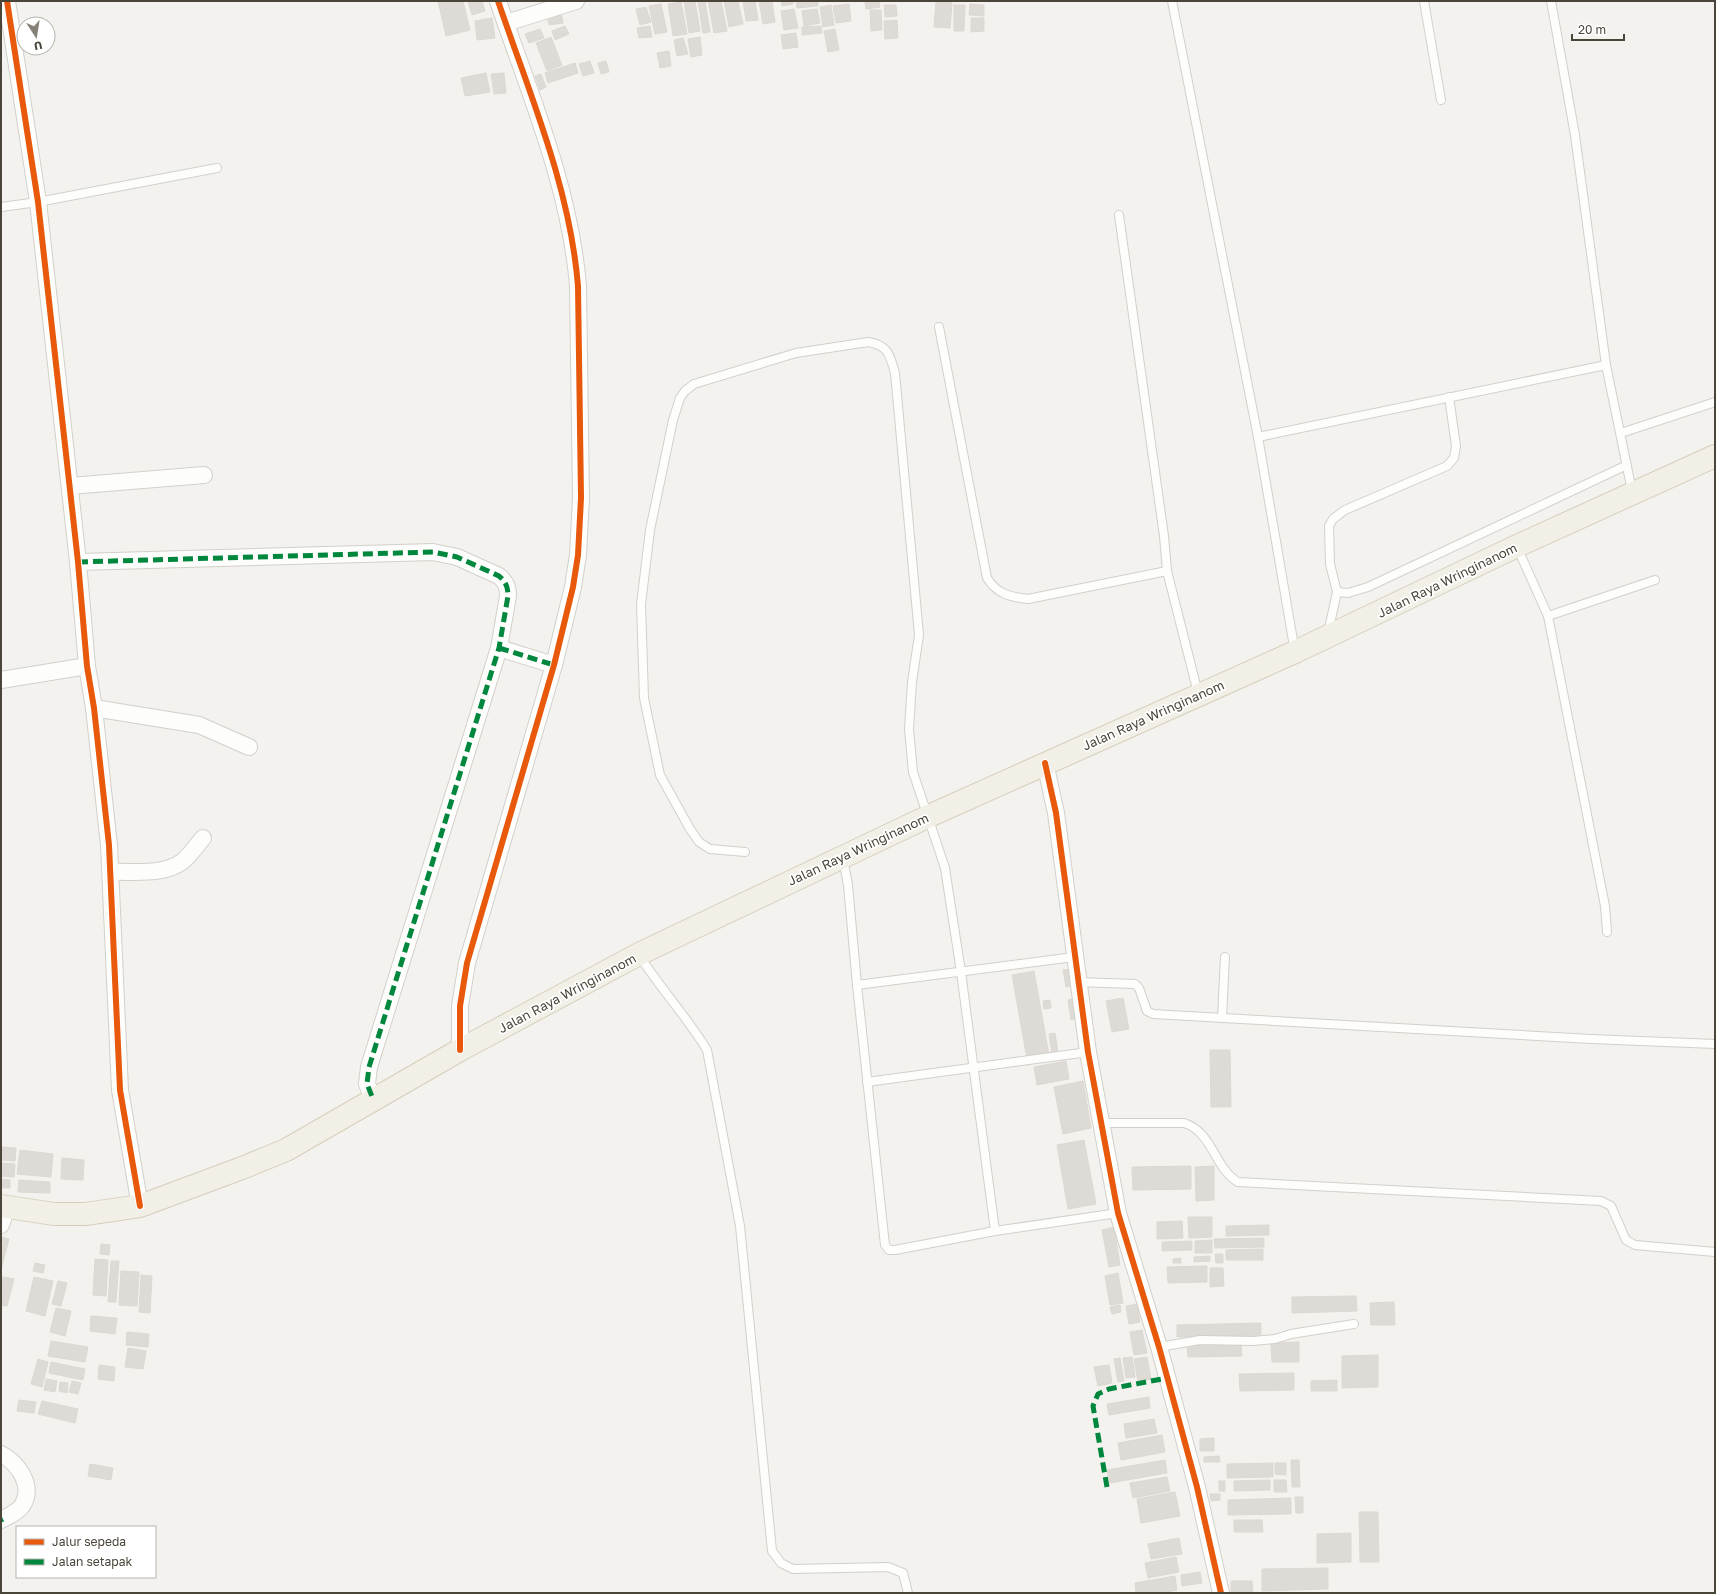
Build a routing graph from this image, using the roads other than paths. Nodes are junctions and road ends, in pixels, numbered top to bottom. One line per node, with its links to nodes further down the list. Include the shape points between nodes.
1 (498, 1): 7 (street)
2 (576, 1): 7 (street)
3 (1172, 1): 18 (lane)
4 (1424, 1): 8 (lane)
5 (1551, 1): 14 (lane, via 1575,135)
6 (5, 4): 10 (street)
7 (506, 23): 33 (street, via 559,180 570,221 578,286 580,532 573,587)
8 (1441, 100)
9 (217, 168): 10 (lane)
10 (38, 202): 11 (lane); 22 (street)
11 (1, 207)
12 (1119, 215): 26 (lane)
13 (939, 327): 26 (lane, via 987,578 993,588 1014,597 1028,599)
14 (1606, 365): 15 (lane); 17 (lane)
15 (1449, 397): 18 (lane); 28 (lane, via 1456,446 1454,458 1447,466 1345,510 1333,519 1329,526 1328,539 1330,564)
16 (1715, 402): 17 (lane)
17 (1621, 433): 20 (lane)
18 (1258, 437): 32 (lane)
19 (1715, 456): 23 (main road, Jalan Raya Wringinanom)
20 (1627, 465): 23 (lane); 28 (lane, via 1368,588 1348,593)
21 (204, 475): 22 (street)
22 (70, 486): 25 (street)
23 (1633, 494): 24 (main road, Jalan Raya Wringinanom)
24 (1517, 546): 29 (lane); 30 (main road, Jalan Raya Wringinanom)
25 (78, 562): 31 (street, via 445,553 476,565 505,581 508,596); 34 (street)
26 (1167, 571): 36 (lane)
27 (1655, 580): 29 (lane)
28 (1337, 592): 30 (lane)
29 (1548, 616): 45 (lane)
30 (1327, 638): 32 (main road, Jalan Raya Wringinanom)
31 (500, 648): 33 (street); 58 (street, via 369,1067 367,1084)
32 (1295, 652): 36 (main road, Jalan Raya Wringinanom)
33 (554, 665): 54 (street, via 467,963 460,1006)
34 (87, 666): 35 (street); 37 (street)
35 (1, 680)
36 (1199, 694): 39 (main road, Jalan Raya Wringinanom)
37 (94, 708): 38 (street, via 198,725); 44 (street)
38 (249, 747)
39 (1045, 763): 40 (main road, Jalan Raya Wringinanom); 47 (street, via 1056,813)
40 (929, 816): 42 (lane, via 914,772 909,729 919,635 893,366 886,350 880,344 868,342 796,353 694,384 680,398 650,530 641,604 644,698 660,775 700,842 710,849); 43 (main road, Jalan Raya Wringinanom); 49 (lane, via 944,868)
41 (203, 838): 44 (street, via 184,861 173,868)
42 (745, 852)
43 (842, 856): 46 (main road, Jalan Raya Wringinanom); 51 (lane, via 848,885)
44 (110, 872): 60 (street, via 120,1090)
45 (1608, 932)
46 (639, 954): 54 (main road, Jalan Raya Wringinanom); 69 (lane, via 707,1050 740,1226 772,1551 781,1563 793,1569 888,1567 903,1573)
47 (1074, 957): 49 (lane); 50 (street)
48 (1225, 957): 52 (lane)
49 (961, 972): 51 (lane); 56 (lane)
50 (1077, 982): 52 (lane, via 1135,984 1139,988 1147,1011 1153,1014); 55 (street)
51 (857, 985): 57 (lane)
52 (1222, 1018): 53 (lane)
53 (1715, 1044)
54 (460, 1050): 58 (main road, Jalan Raya Wringinanom)
55 (1088, 1052): 56 (lane); 59 (street)
56 (974, 1068): 57 (lane); 63 (lane)
57 (867, 1082): 63 (lane, via 885,1245 889,1250)
58 (373, 1099): 60 (main road, Jalan Raya Wringinanom, via 286,1150)
59 (1100, 1123): 62 (street); 64 (lane, via 1184,1122 1194,1126 1231,1177 1238,1182 1601,1202 1611,1206 1626,1240 1635,1245)
60 (140, 1206): 61 (main road, Jalan Raya Wringinanom, via 86,1214)
61 (3, 1212)
62 (1118, 1213): 63 (lane); 66 (street)
63 (995, 1231)
64 (1715, 1252)
65 (1354, 1324): 66 (lane, via 1275,1339 1200,1340)
66 (1159, 1348): 70 (street, via 1197,1487)
67 (1, 1454): 68 (street, via 10,1459 24,1476 26,1493 22,1506)
68 (1, 1520)
69 (908, 1593)
70 (1221, 1593)

